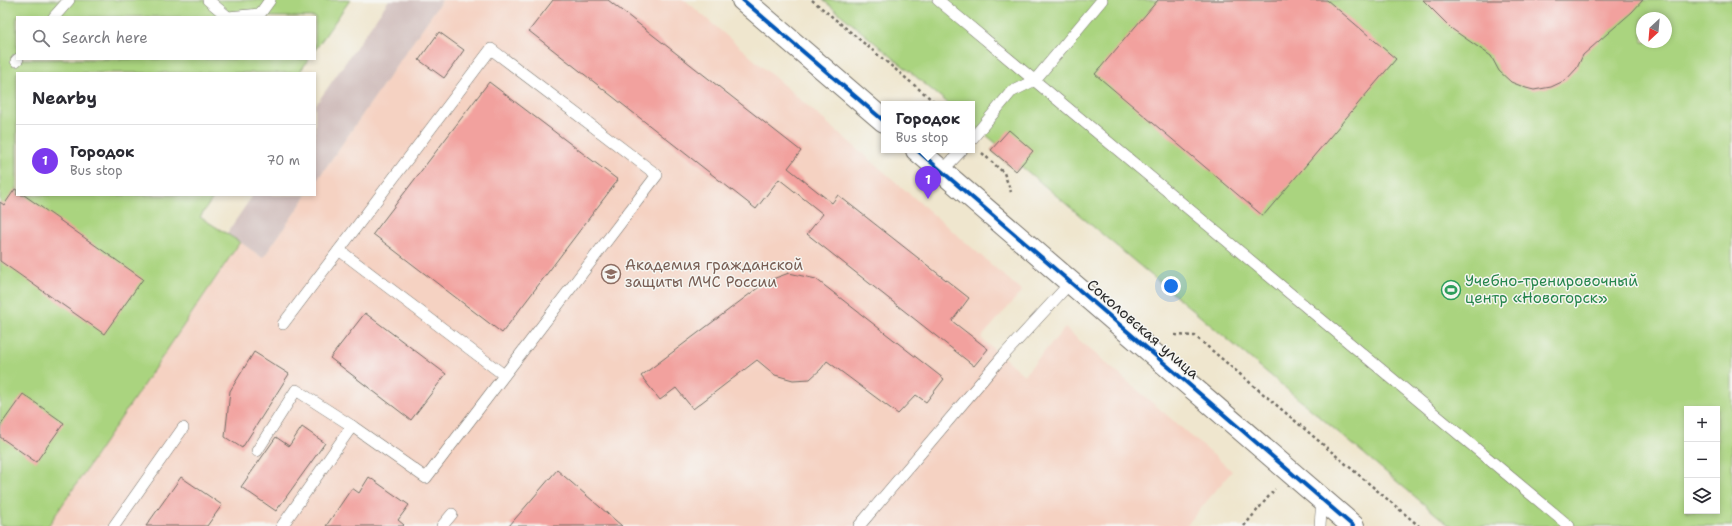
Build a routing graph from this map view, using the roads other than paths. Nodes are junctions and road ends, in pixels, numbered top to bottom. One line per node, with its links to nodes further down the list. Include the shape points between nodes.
1 (69, 0): 7 (lane)
2 (208, 0): 8 (lane)
3 (270, 0): 9 (lane, via 260,14)
4 (743, 0): 11 (street)
5 (938, 0): 10 (lane)
6 (1102, 0): 10 (lane)
7 (55, 16)
8 (227, 16)
9 (239, 16)
10 (1035, 80): 12 (lane, via 1011,92); 31 (lane)
11 (881, 118)
12 (975, 135)
13 (921, 153): 15 (street, Соколовская улица)
14 (959, 153): 15 (lane)
15 (942, 171): 17 (street, Соколовская улица)
16 (339, 250): 18 (lane); 19 (lane); 19 (lane, via 491,49 638,160 656,175)
17 (1071, 282): 23 (street, Соколовская улица); 28 (lane, via 1003,356)
18 (283, 324)
19 (504, 375): 20 (lane, via 426,478)
20 (352, 426): 22 (lane, via 296,390); 26 (lane)
21 (183, 428): 25 (lane)
22 (257, 451)
23 (1322, 499): 29 (lane); 30 (street, Соколовская улица)
24 (452, 514): 27 (lane)
25 (114, 526)
26 (282, 526)
27 (442, 526)
28 (860, 526)
29 (1320, 526)
30 (1353, 526)
31 (1569, 526)

